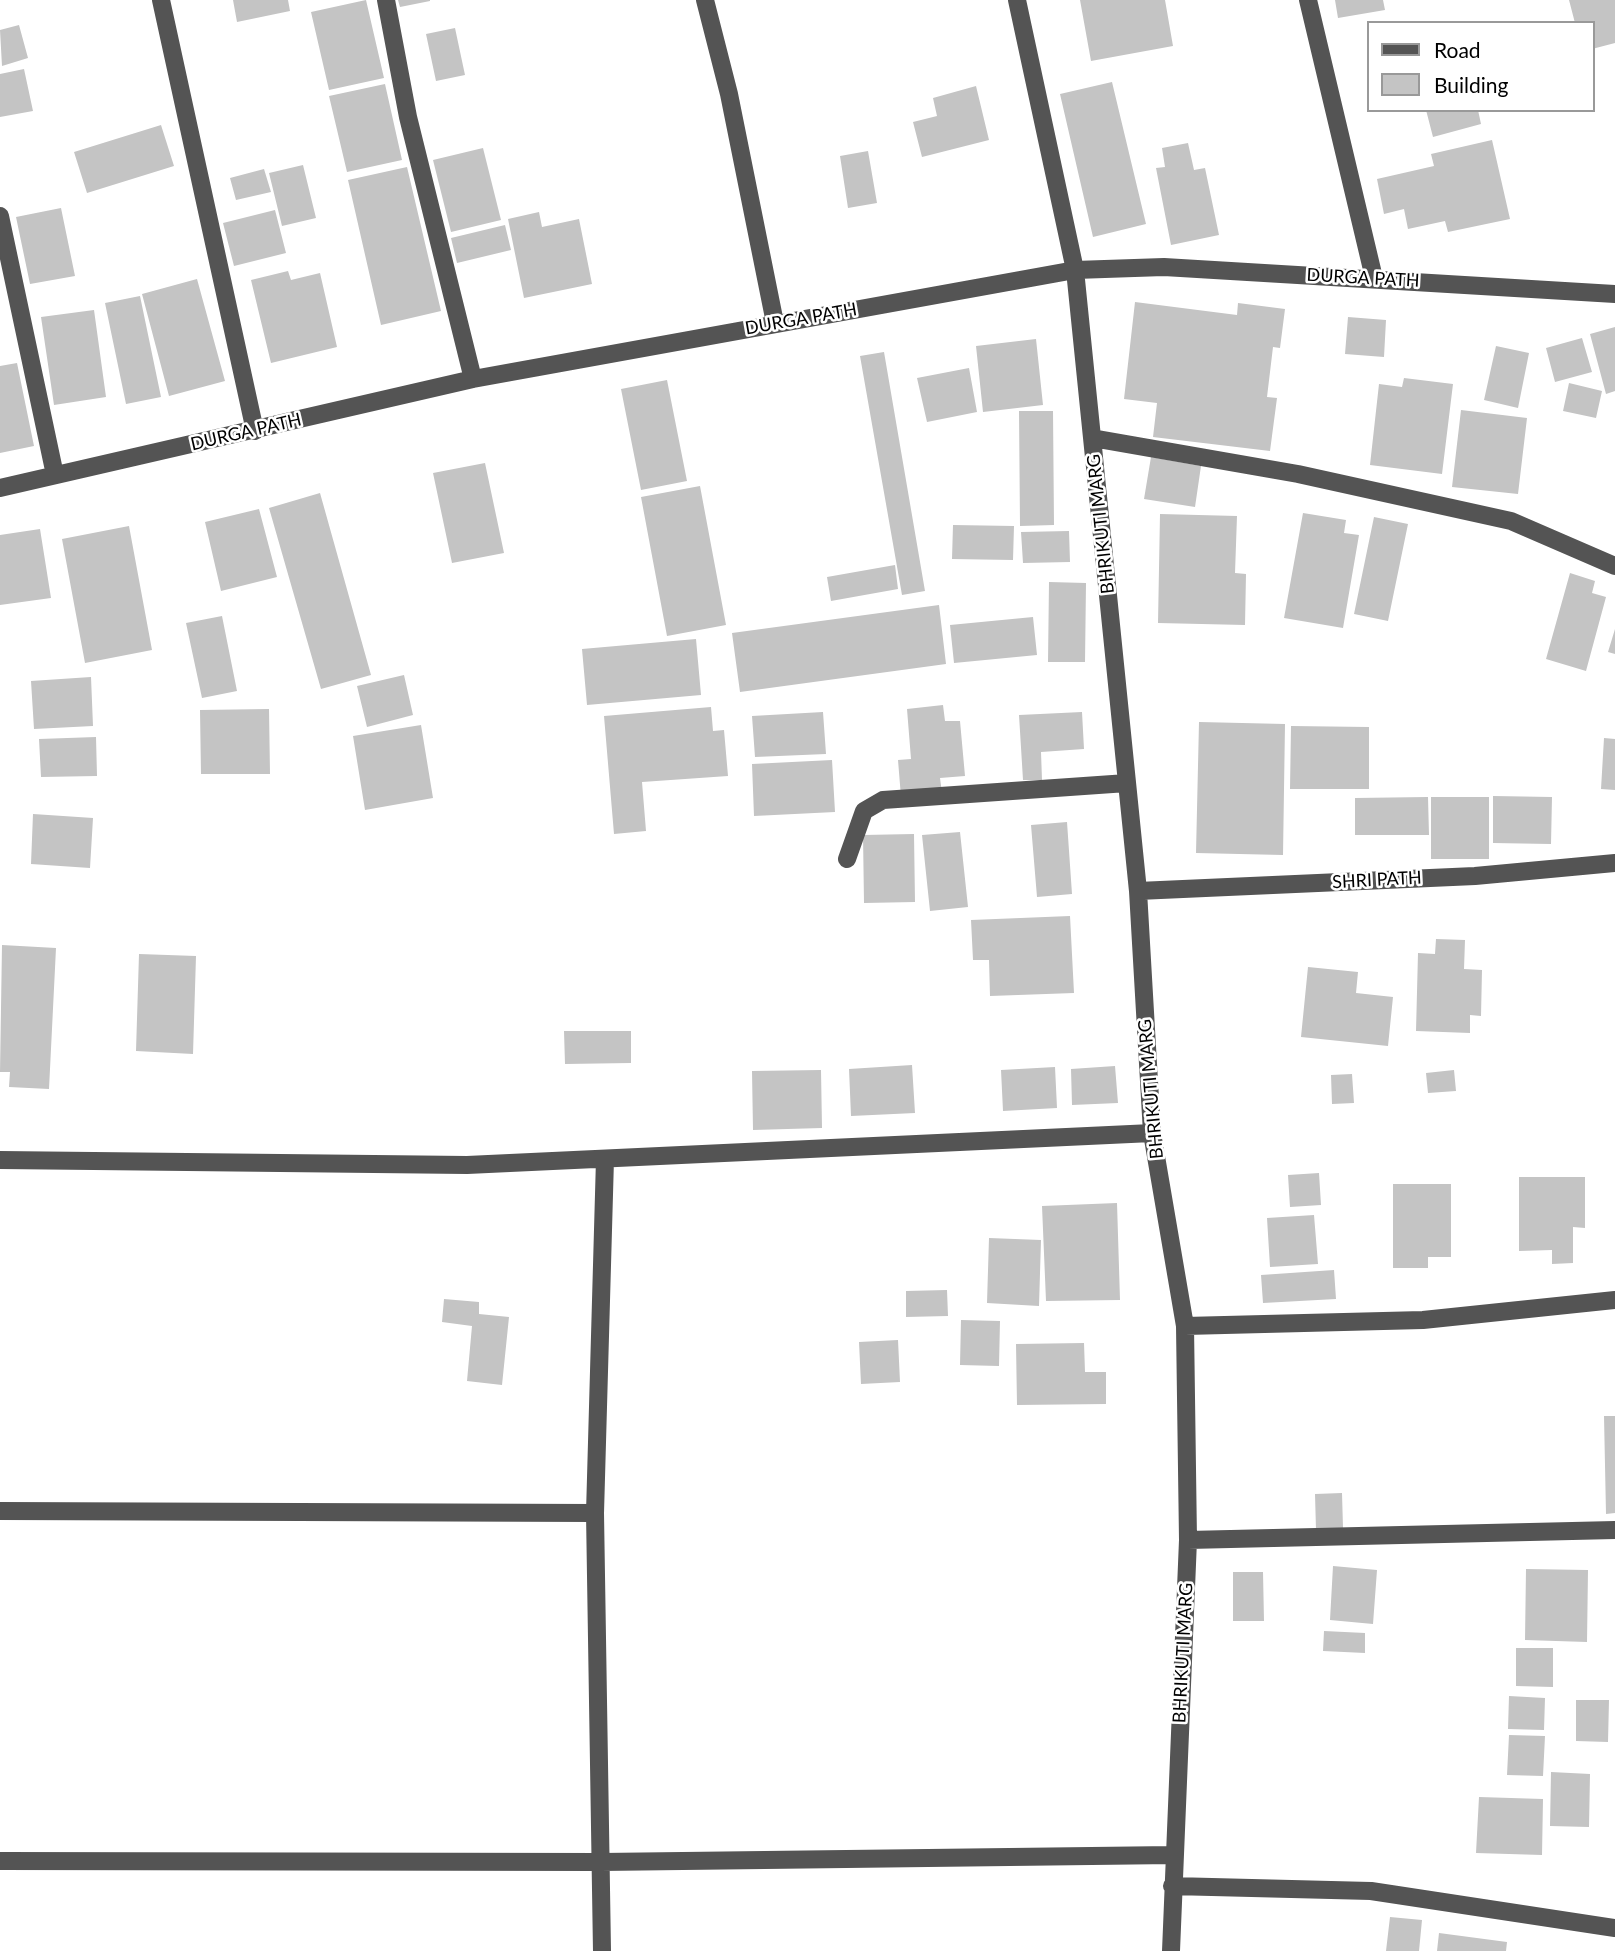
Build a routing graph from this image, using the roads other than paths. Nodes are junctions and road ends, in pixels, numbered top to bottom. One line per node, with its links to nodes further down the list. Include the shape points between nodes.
1 (160, 0): 12 (street)
2 (386, 0): 11 (street, via 408,117)
3 (705, 0): 10 (street, via 729,94)
4 (1017, 0): 7 (street, BHRIKUTI MARG)
5 (1308, 0): 8 (street)
6 (0, 216): 14 (street)
7 (1075, 270): 8 (street, DURGA PATH, via 1164,267); 10 (street, DURGA PATH); 13 (street, BHRIKUTI MARG)
8 (1374, 278): 9 (street, DURGA PATH)
9 (1615, 294)
10 (775, 323): 11 (street, DURGA PATH)
11 (473, 379): 12 (street, DURGA PATH)
12 (255, 431): 14 (street, DURGA PATH)
13 (1092, 438): 16 (street, via 1298,474 1511,521); 17 (street, BHRIKUTI MARG)
14 (55, 475): 15 (street, DURGA PATH)
15 (0, 488)
16 (1615, 566)
17 (1127, 783): 18 (street, via 883,800 864,811); 20 (street, BHRIKUTI MARG)
18 (847, 859)
19 (1615, 863): 20 (street, SHRI PATH, via 1475,876)
20 (1138, 891): 21 (street, BHRIKUTI MARG)
21 (1152, 1133): 22 (street); 25 (street, BHRIKUTI MARG)
22 (605, 1159): 23 (street, via 467,1166); 27 (street)
23 (0, 1160)
24 (1615, 1300): 25 (street, via 1423,1320)
25 (1185, 1326): 29 (street, BHRIKUTI MARG)
26 (0, 1511): 27 (street)
27 (595, 1513): 32 (street)
28 (1615, 1530): 29 (street)
29 (1188, 1541): 30 (street, BHRIKUTI MARG)
30 (1173, 1855): 32 (street); 33 (street, BHRIKUTI MARG)
31 (0, 1861): 32 (street)
32 (601, 1862): 35 (street)
33 (1172, 1886): 34 (street, via 1371,1891); 36 (street, BHRIKUTI MARG)
34 (1615, 1928)
35 (602, 1951)
36 (1171, 1951)

